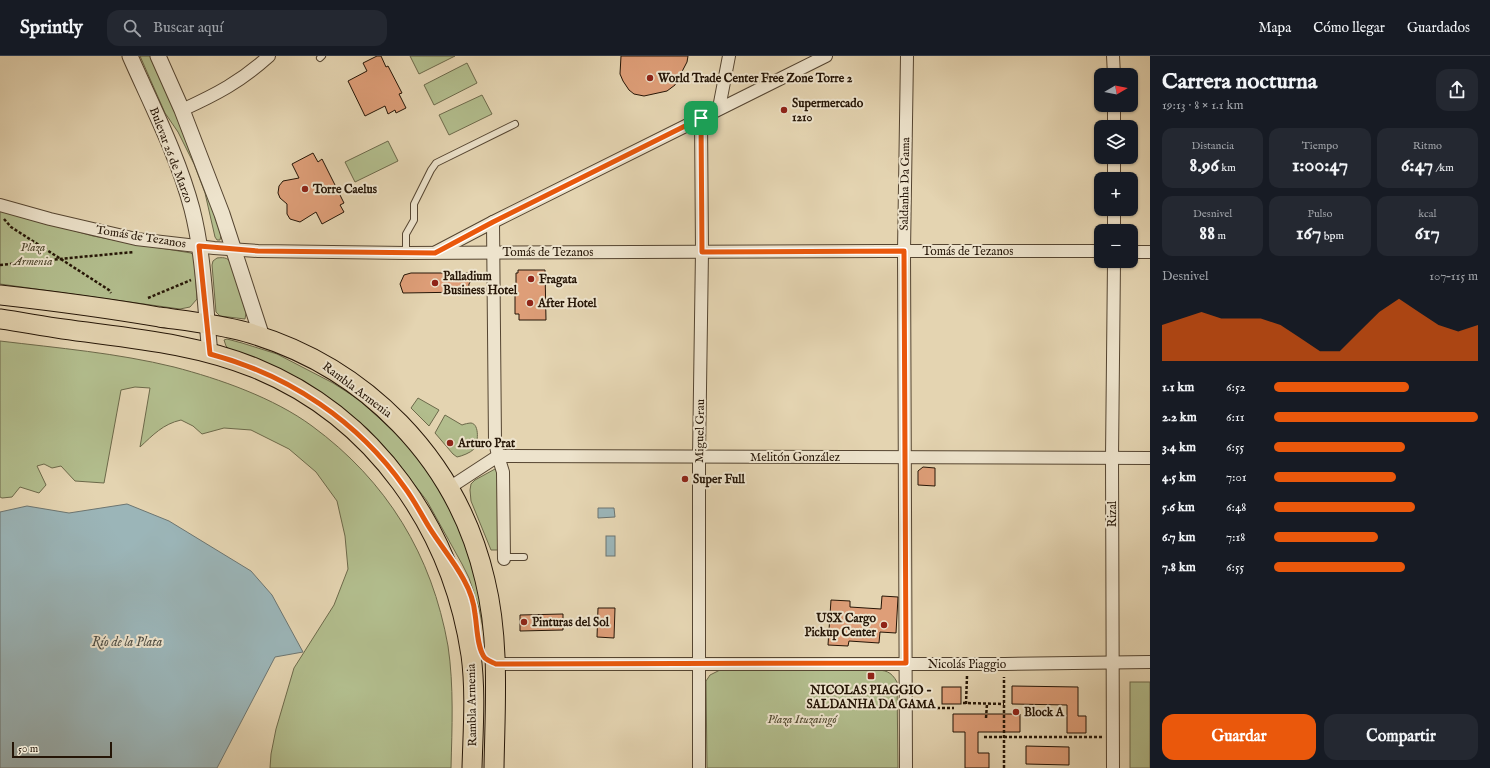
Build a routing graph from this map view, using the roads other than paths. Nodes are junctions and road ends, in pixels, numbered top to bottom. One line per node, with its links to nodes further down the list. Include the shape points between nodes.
1 (130, 56): 15 (street, Bulevar 26 de Marzo, via 184,182)
2 (158, 56): 10 (street)
3 (269, 56): 10 (street, via 233,85)
4 (729, 56): 9 (street)
5 (826, 56): 9 (street)
6 (906, 56): 17 (street, Saldanha Da Gama)
7 (1114, 56): 8 (street)
8 (1114, 68)
9 (720, 108): 11 (street)
10 (182, 110): 16 (street)
11 (701, 118): 14 (street); 19 (street, Miguel Grau)
12 (515, 124): 22 (lane, via 436,163 414,204 414,220 406,234)
13 (1, 206): 15 (street, Tomás de Tezanos, via 136,239)
14 (493, 222): 23 (street); 24 (street)
15 (199, 246): 16 (street, Tomás de Tezanos); 28 (street, Bulevar 26 de Marzo)
16 (234, 250): 22 (street, Tomás de Tezanos); 29 (street)
17 (904, 251): 18 (street, Tomás de Tezanos); 19 (street, Tomás de Tezanos); 33 (street, Saldanha Da Gama)
18 (1094, 251)
19 (702, 252): 24 (street, Tomás de Tezanos); 32 (street, Miguel Grau)
20 (1138, 252): 21 (street)
21 (1150, 252)
22 (406, 253): 23 (street, Tomás de Tezanos)
23 (435, 253): 24 (street, Tomás de Tezanos)
24 (493, 253): 31 (street, via 495,441)
25 (1114, 268): 34 (street, Rizal)
26 (0, 294): 28 (main road, Rambla Armenia)
27 (0, 319): 30 (main road, Rambla Armenia, via 122,336)
28 (207, 324): 29 (main road, Rambla Armenia); 30 (street, Bulevar 26 de Marzo)
29 (262, 337): 36 (main road, Rambla Armenia, via 318,361 372,398 409,432)
30 (210, 354): 37 (main road, Rambla Armenia, via 254,368 283,381 342,420 387,464)
31 (498, 456): 32 (street, Melitón González); 36 (street); 39 (street, via 503,472)
32 (699, 457): 33 (street, Melitón González); 42 (street, Miguel Grau)
33 (904, 457): 34 (street, Melitón González); 43 (street, Saldanha Da Gama)
34 (1112, 457): 35 (street, Melitón González); 40 (street, Rizal)
35 (1150, 458)
36 (449, 488): 44 (main road, Rambla Armenia, via 470,532 485,580)
37 (429, 527): 44 (main road, via 464,579 475,612 484,657); 45 (main road, Rambla Armenia, via 456,591 471,655 474,682)
38 (524, 557): 39 (lane)
39 (504, 558)
40 (1112, 662): 41 (street, Nicolás Piaggio); 43 (street, Nicolás Piaggio); 49 (street, Rizal)
41 (1150, 662)
42 (700, 663): 43 (street, Nicolás Piaggio); 44 (street, Nicolás Piaggio); 47 (street, Miguel Grau)
43 (906, 663): 48 (street, Saldanha Da Gama)
44 (496, 664): 46 (main road, Rambla Armenia)
45 (472, 768)
46 (494, 768)
47 (699, 768)
48 (906, 768)
49 (1113, 768)

